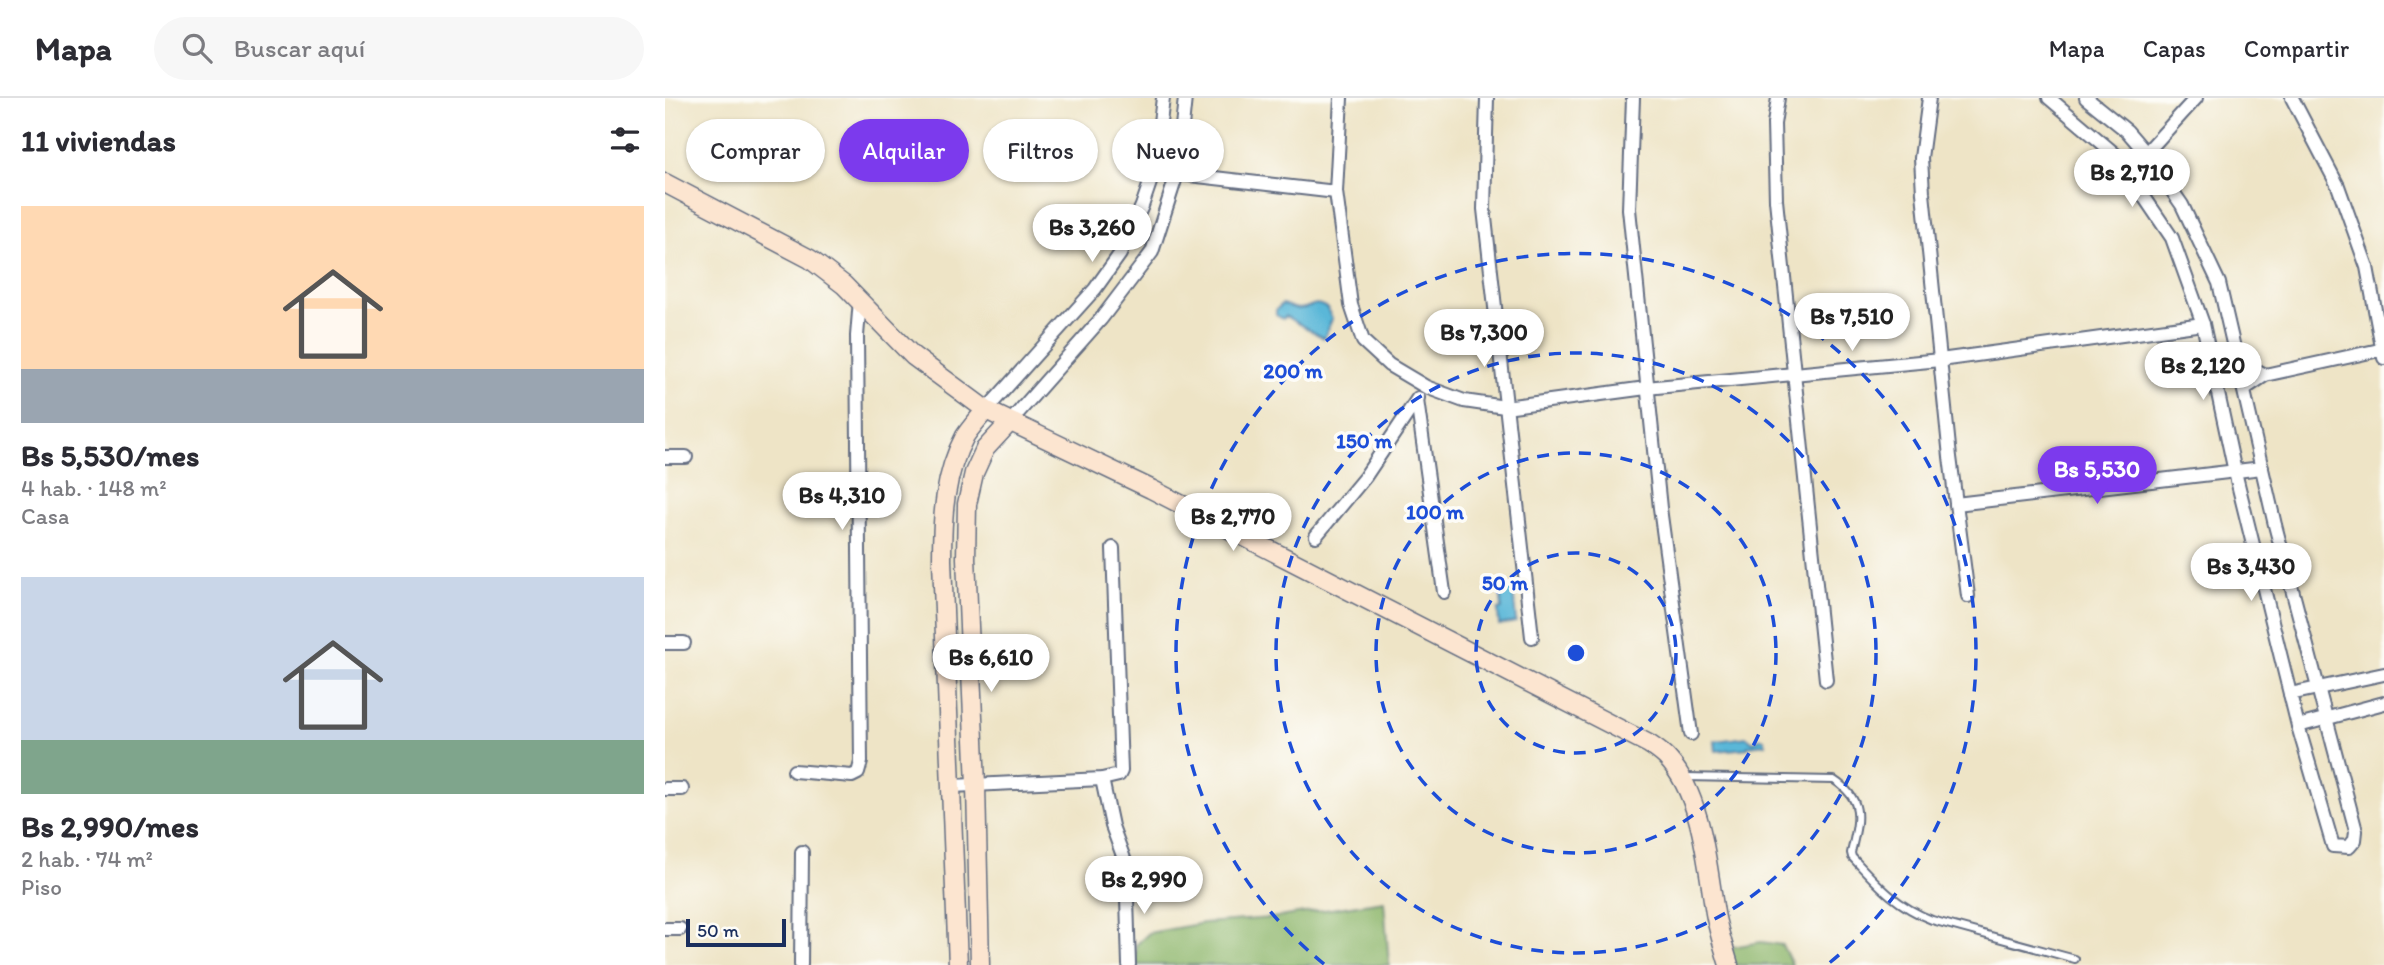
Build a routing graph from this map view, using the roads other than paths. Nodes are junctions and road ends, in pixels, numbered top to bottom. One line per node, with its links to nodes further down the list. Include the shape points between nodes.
1 (1163, 98): 12 (street)
2 (1185, 98): 13 (street)
3 (1341, 98): 19 (street)
4 (1487, 98): 35 (street, via 1484,209)
5 (1633, 98): 32 (street, via 1629,209)
6 (1778, 98): 29 (street, via 1776,200)
7 (1929, 98): 27 (street, via 1921,158)
8 (2049, 98): 22 (street, via 2115,154 2172,238)
9 (2086, 98): 14 (street, via 2127,131)
10 (2196, 98): 14 (street)
11 (2292, 98): 25 (street, via 2338,186 2363,255)
12 (1160, 119)
13 (1183, 119)
14 (2145, 153): 28 (street, via 2182,205 2219,283)
15 (1224, 179): 19 (street)
16 (1150, 182): 21 (street, via 1121,254)
17 (1174, 182): 23 (street, via 1152,252)
18 (665, 183): 20 (street, via 810,259)
19 (1336, 192): 31 (street, via 1351,305 1363,341 1389,365)
20 (860, 300): 36 (street, via 913,356); 60 (street, via 862,762 852,776)
21 (1070, 316): 23 (street); 24 (street)
22 (2203, 324): 27 (street); 41 (street)
23 (1088, 334): 26 (street)
24 (1049, 341): 26 (street); 36 (street)
25 (2383, 352): 30 (street)
26 (1067, 359): 37 (street)
27 (1940, 360): 29 (street); 42 (street)
28 (2238, 360): 30 (street); 33 (street)
29 (1793, 375): 32 (street); 53 (street)
30 (2265, 375): 33 (street)
31 (1426, 387): 34 (street); 35 (street, via 1464,401)
32 (1646, 388): 35 (street); 59 (street)
33 (2244, 389): 40 (street)
34 (1417, 400): 43 (street, via 1365,477); 47 (street)
35 (1505, 407): 49 (street)
36 (986, 410): 37 (street); 46 (street, via 966,435 953,464 942,506)
37 (1009, 423): 45 (street, via 985,449 974,473 967,504); 61 (street, via 1151,489 1649,744)
38 (665, 457): 39 (street)
39 (686, 457)
40 (2262, 468): 41 (street); 54 (street)
41 (2235, 472): 42 (street); 55 (street)
42 (1956, 505): 48 (street)
43 (1316, 536)
44 (1113, 548): 62 (street, via 1121,771 1116,778)
45 (966, 558): 46 (street); 63 (street)
46 (942, 560): 64 (street)
47 (1444, 592)
48 (1969, 596)
49 (1532, 637)
50 (665, 643): 51 (street)
51 (684, 643)
52 (2384, 674): 54 (street)
53 (1826, 680)
54 (2319, 688): 55 (street); 57 (street)
55 (2290, 694): 58 (street)
56 (2384, 703): 57 (street)
57 (2327, 717): 58 (street); 58 (street, via 2356,831 2349,847 2333,846)
58 (2298, 726)
59 (1691, 734)
60 (793, 771)
61 (1681, 777): 72 (lane, via 1834,780 1857,807 1852,857 1888,896 1932,920); 77 (street, via 1698,818)
62 (1103, 779): 63 (street); 76 (street, via 1112,826 1126,864)
63 (976, 785): 64 (street); 69 (street)
64 (952, 786): 68 (street)
65 (665, 789): 66 (street)
66 (681, 789)
67 (802, 852): 73 (street)
68 (955, 883): 69 (street); 74 (street)
69 (979, 883): 75 (street)
70 (665, 929): 71 (street)
71 (680, 929)
72 (2075, 959)
73 (801, 965)
74 (958, 965)
75 (981, 965)
76 (1129, 965)
77 (1728, 965)

